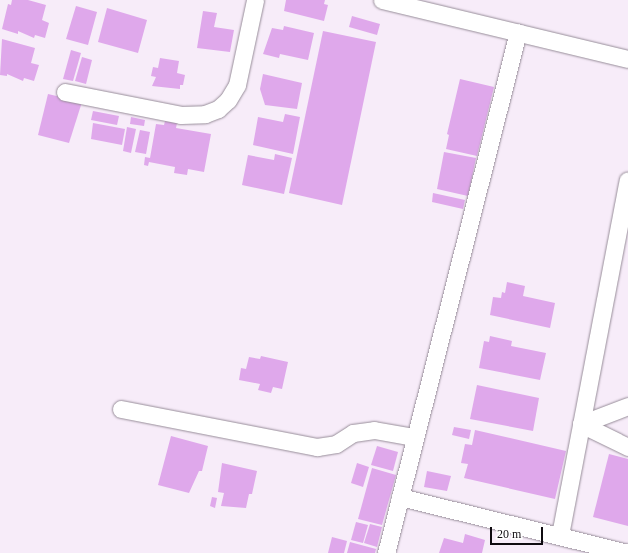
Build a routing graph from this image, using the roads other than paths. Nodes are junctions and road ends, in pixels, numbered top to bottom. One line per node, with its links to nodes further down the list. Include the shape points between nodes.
1 (255, 0): 5 (street, via 237,85 228,100 218,109 205,114 181,115)
2 (382, 0): 3 (street)
3 (518, 32): 4 (street); 10 (street)
4 (628, 59)
5 (65, 92)
6 (628, 180): 9 (street)
7 (628, 406): 9 (street)
8 (121, 409): 10 (street, via 317,447 336,444 353,433 374,430)
9 (581, 424): 11 (street); 13 (street)
10 (414, 437): 12 (street)
11 (628, 447)
12 (400, 497): 13 (street); 15 (street)
13 (560, 535): 14 (street)
14 (628, 552)
15 (386, 553)

